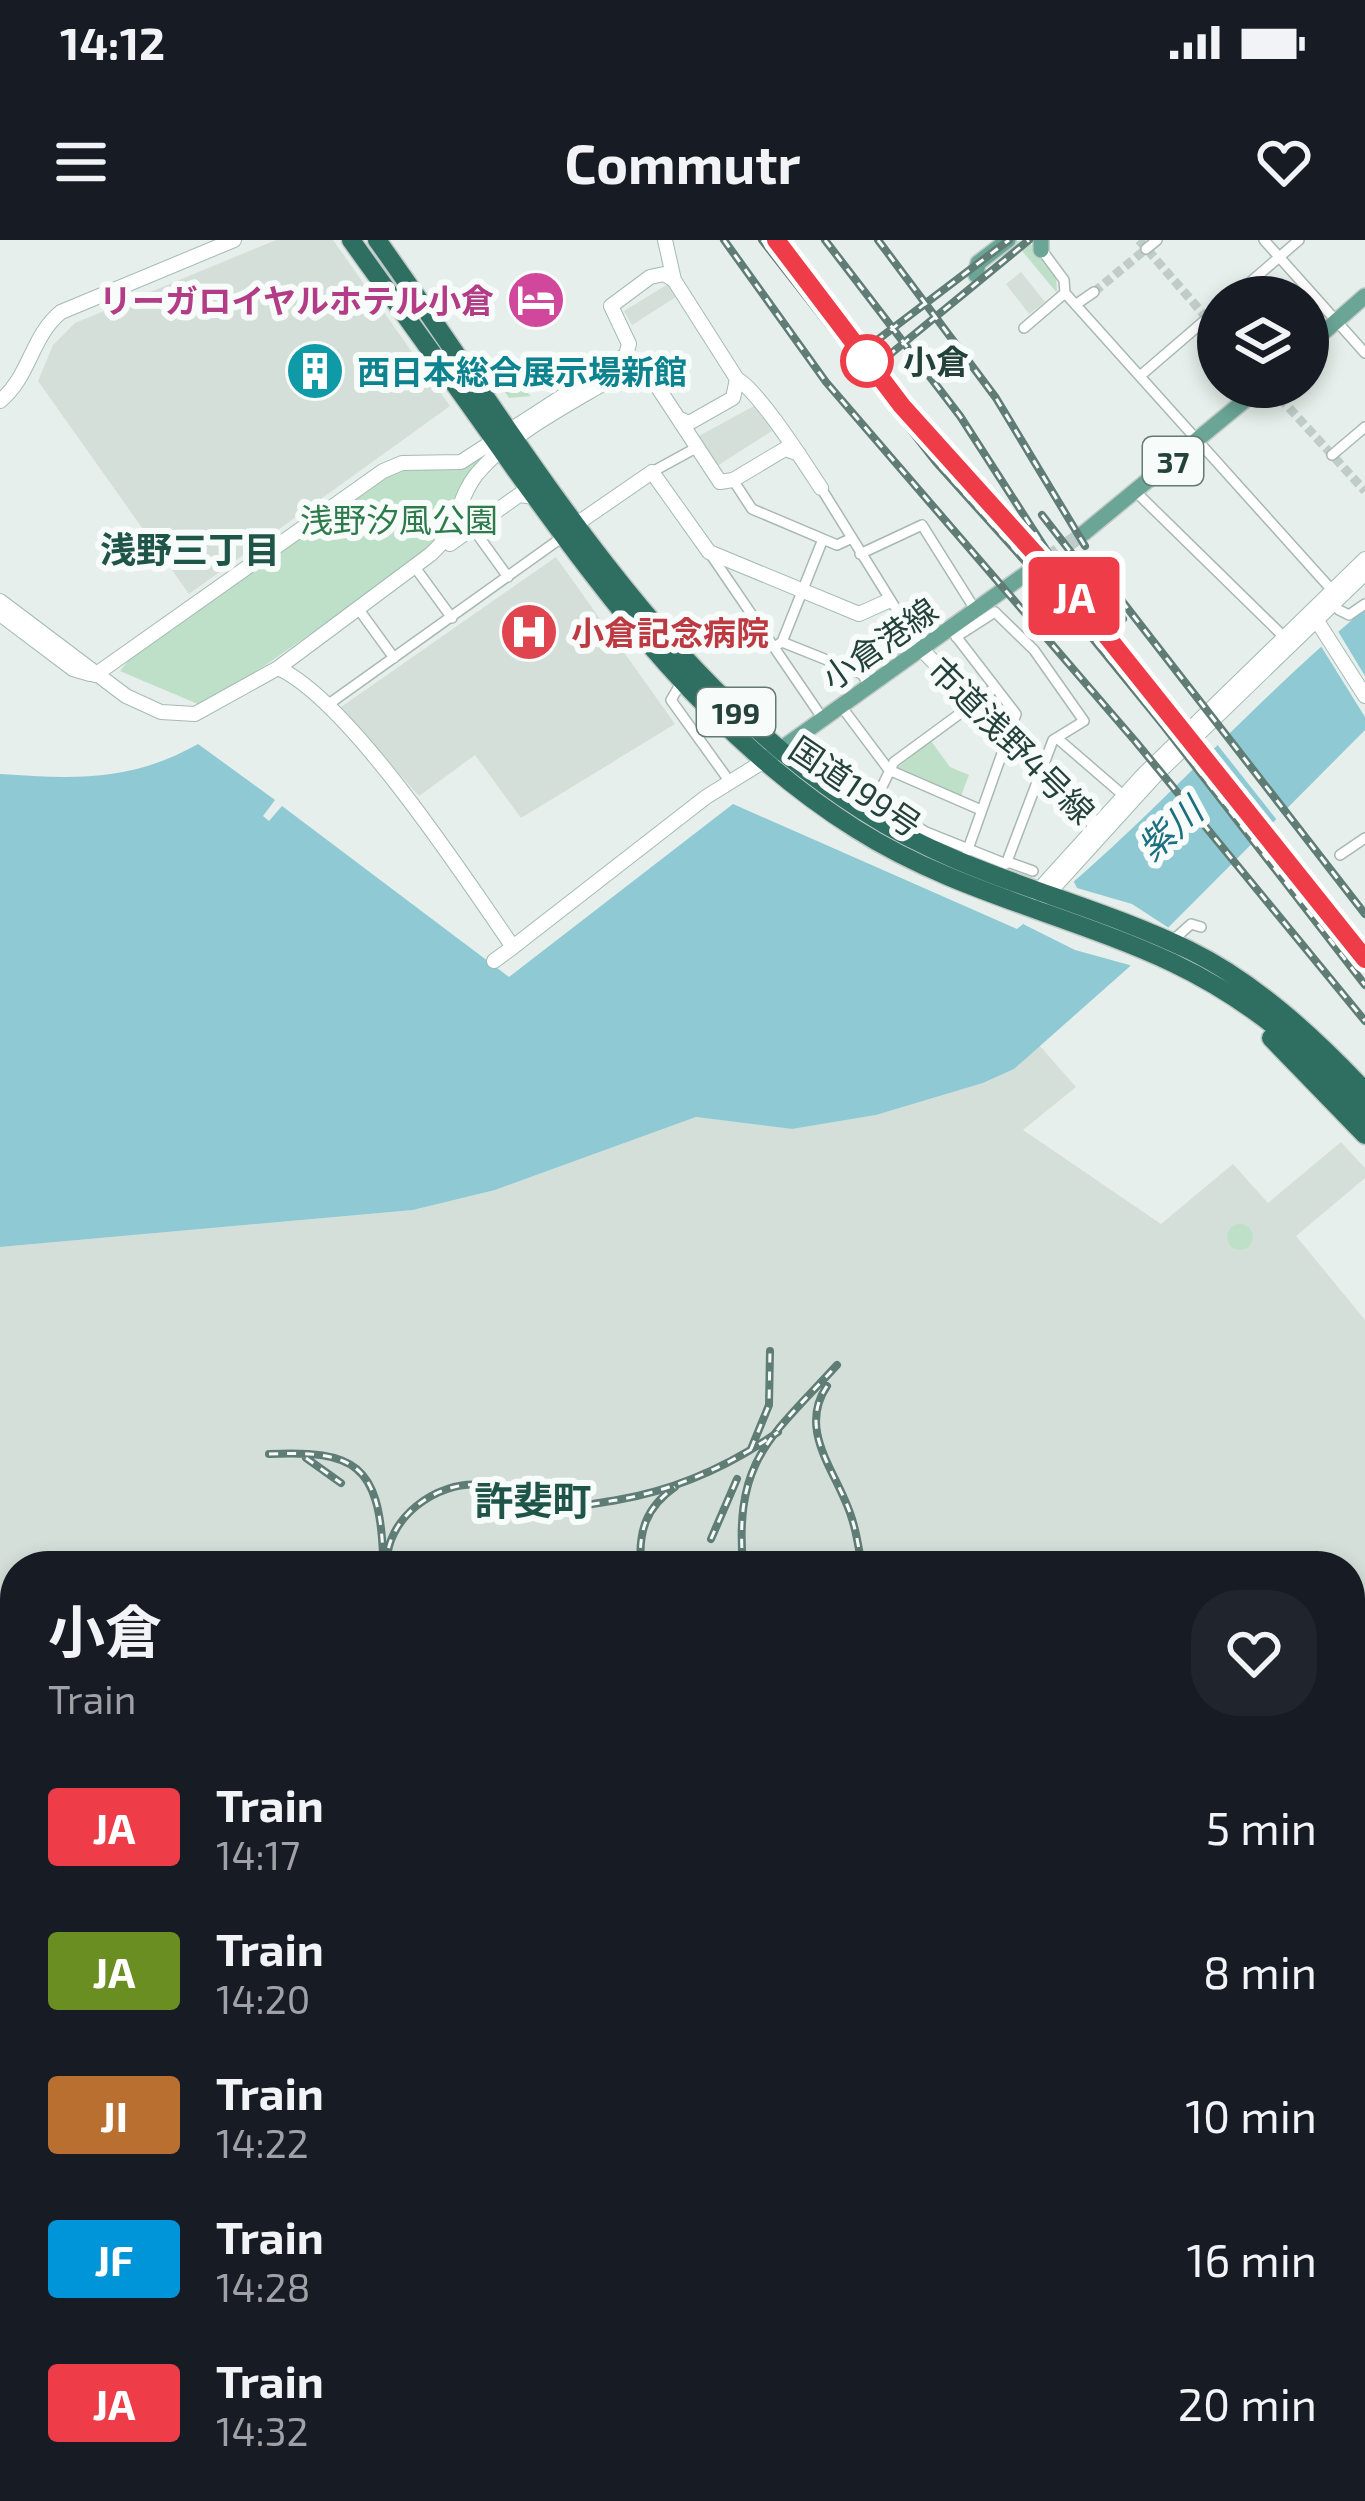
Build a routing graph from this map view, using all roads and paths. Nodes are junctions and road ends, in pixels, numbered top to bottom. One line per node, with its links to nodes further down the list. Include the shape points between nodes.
1 (217, 240): 30 (street, via 58,307)
2 (234, 240): 30 (street, via 61,312 40,335 21,380)
3 (351, 240): 27 (highway, 国道199号 / 199)
4 (362, 240): 27 (highway)
5 (377, 240): 34 (highway, 国道199号 / 199)
6 (1008, 240): 15 (main road, via 978,263)
7 (1157, 240): 12 (street)
8 (1264, 240): 13 (street)
9 (1299, 240): 13 (street)
10 (666, 243): 14 (street, via 668,259); 17 (street)
11 (1039, 243): 19 (street)
12 (1146, 249)
13 (1279, 257): 16 (street); 22 (street)
14 (657, 274): 17 (street); 34 (street, via 611,306 629,344 626,355)
15 (976, 274)
16 (1257, 276)
17 (674, 280): 29 (street)
18 (1094, 292): 21 (street)
19 (1065, 293): 21 (street); 23 (street)
20 (1365, 296): 22 (main road)
21 (1078, 303): 28 (street)
22 (1339, 324): 25 (main road); 26 (street)
23 (1024, 328)
24 (1197, 328): 28 (street)
25 (1329, 331)
26 (1365, 353)
27 (442, 365): 34 (highway, 国道199号 / 199)
28 (1140, 376): 35 (street)
29 (737, 379): 32 (street, via 726,403 693,422); 37 (street)
30 (0, 397)
31 (1236, 408): 35 (main road, 37)
32 (678, 418): 34 (street, via 650,374 632,367); 36 (street)
33 (1365, 427): 38 (street)
34 (506, 440): 43 (highway, 国道199号 / 199); 45 (highway, 国道199号 / 199); 49 (street, via 473,479 457,525); 74 (street, via 455,464 382,471)
35 (1196, 442): 42 (main road, 37); 57 (street)
36 (694, 448): 39 (street); 40 (street, via 713,478)
37 (793, 449): 40 (street); 41 (street)
38 (1332, 455)
39 (652, 472): 45 (street); 50 (street)
40 (733, 480): 47 (street, via 754,511)
41 (820, 488): 48 (street)
42 (1137, 493): 46 (main road, 37); 69 (street)
43 (536, 497): 44 (street, via 519,495); 45 (highway, 国道199号 / 199)
44 (472, 527): 49 (street); 56 (street)
45 (571, 530): 56 (street); 75 (highway, 国道199号 / 199); 85 (highway, 国道199号 / 199)
46 (1084, 533)
47 (823, 539): 48 (street); 58 (street)
48 (850, 539): 51 (street)
49 (438, 548): 53 (street)
50 (709, 552): 58 (street); 70 (street)
51 (860, 554): 60 (street); 63 (street, via 922,524)
52 (1365, 559): 57 (street)
53 (414, 566): 62 (street); 67 (street)
54 (1028, 573): 63 (main road, 小倉港線)
55 (1365, 573): 66 (street)
56 (508, 577): 67 (street)
57 (1331, 590): 66 (street)
58 (803, 591): 60 (street, via 863,614); 70 (street)
59 (0, 601): 74 (street)
60 (888, 601): 71 (street)
61 (1365, 604): 64 (street, via 1349,615)
62 (357, 607): 72 (street); 73 (street)
63 (976, 610): 68 (main road, 小倉港線)
64 (1340, 610)
65 (0, 614): 74 (street, via 73,669)
66 (1313, 614): 69 (street); 78 (street); 93 (street)
67 (452, 617): 72 (street)
68 (954, 633): 71 (main road, 小倉港線); 77 (street); 84 (street, via 994,612 1034,650 1084,722)
69 (1282, 636): 90 (street)
70 (778, 645): 76 (street, via 862,674); 82 (street)
71 (921, 649): 76 (main road, 小倉港線); 79 (street, 市道浅野4号線)
72 (394, 658): 80 (street)
73 (278, 668): 74 (street, via 185,715 145,705); 80 (street)
74 (95, 675)
75 (681, 683): 85 (highway, 国道199号 / 199); 88 (street, via 670,697)
76 (869, 685): 81 (main road, 小倉港線)
77 (992, 690): 79 (street); 83 (street, via 1016,714)
78 (1365, 696)
79 (976, 704): 83 (street, 市道浅野4号線); 86 (street)
80 (326, 706): 101 (street, via 430,828)
81 (841, 706): 82 (main road, 小倉港線); 86 (street)
82 (823, 719): 85 (main road, 小倉港線)
83 (1008, 737): 87 (street, 市道浅野4号線); 92 (street)
84 (1057, 738): 87 (street); 90 (street)
85 (772, 756): 88 (street); 89 (highway, 国道199号 / 199); 99 (highway, 国道199号 / 199, via 879,843)
86 (890, 770): 91 (street); 92 (street)
87 (1041, 772): 93 (street, 市道浅野4号線); 97 (street)
88 (730, 782): 101 (street)
89 (837, 786): 91 (street); 95 (highway, 国道199号 / 199)
90 (1123, 795): 93 (street)
91 (874, 803): 95 (street)
92 (981, 810): 95 (street)
93 (1099, 828): 99 (street)
94 (1365, 838): 96 (street)
95 (955, 852): 97 (street); 99 (highway, 国道199号 / 199)
96 (1340, 855)
97 (1008, 862): 98 (street)
98 (1033, 871)
99 (1039, 903): 102 (highway, 国道199号 / 199); 102 (highway, 国道199号 / 199, via 1121,944)
100 (1201, 927): 102 (street, via 1191,925)
101 (513, 946): 103 (street)
102 (1159, 948): 104 (highway, 国道199号 / 199)
103 (494, 961)
104 (1220, 978): 105 (highway, via 1291,1007); 106 (highway, 国道199号 / 199, via 1318,1043); 107 (highway, 国道199号 / 199); 108 (highway)
105 (1365, 1074)
106 (1365, 1091)
107 (1365, 1113)
108 (1365, 1135)

